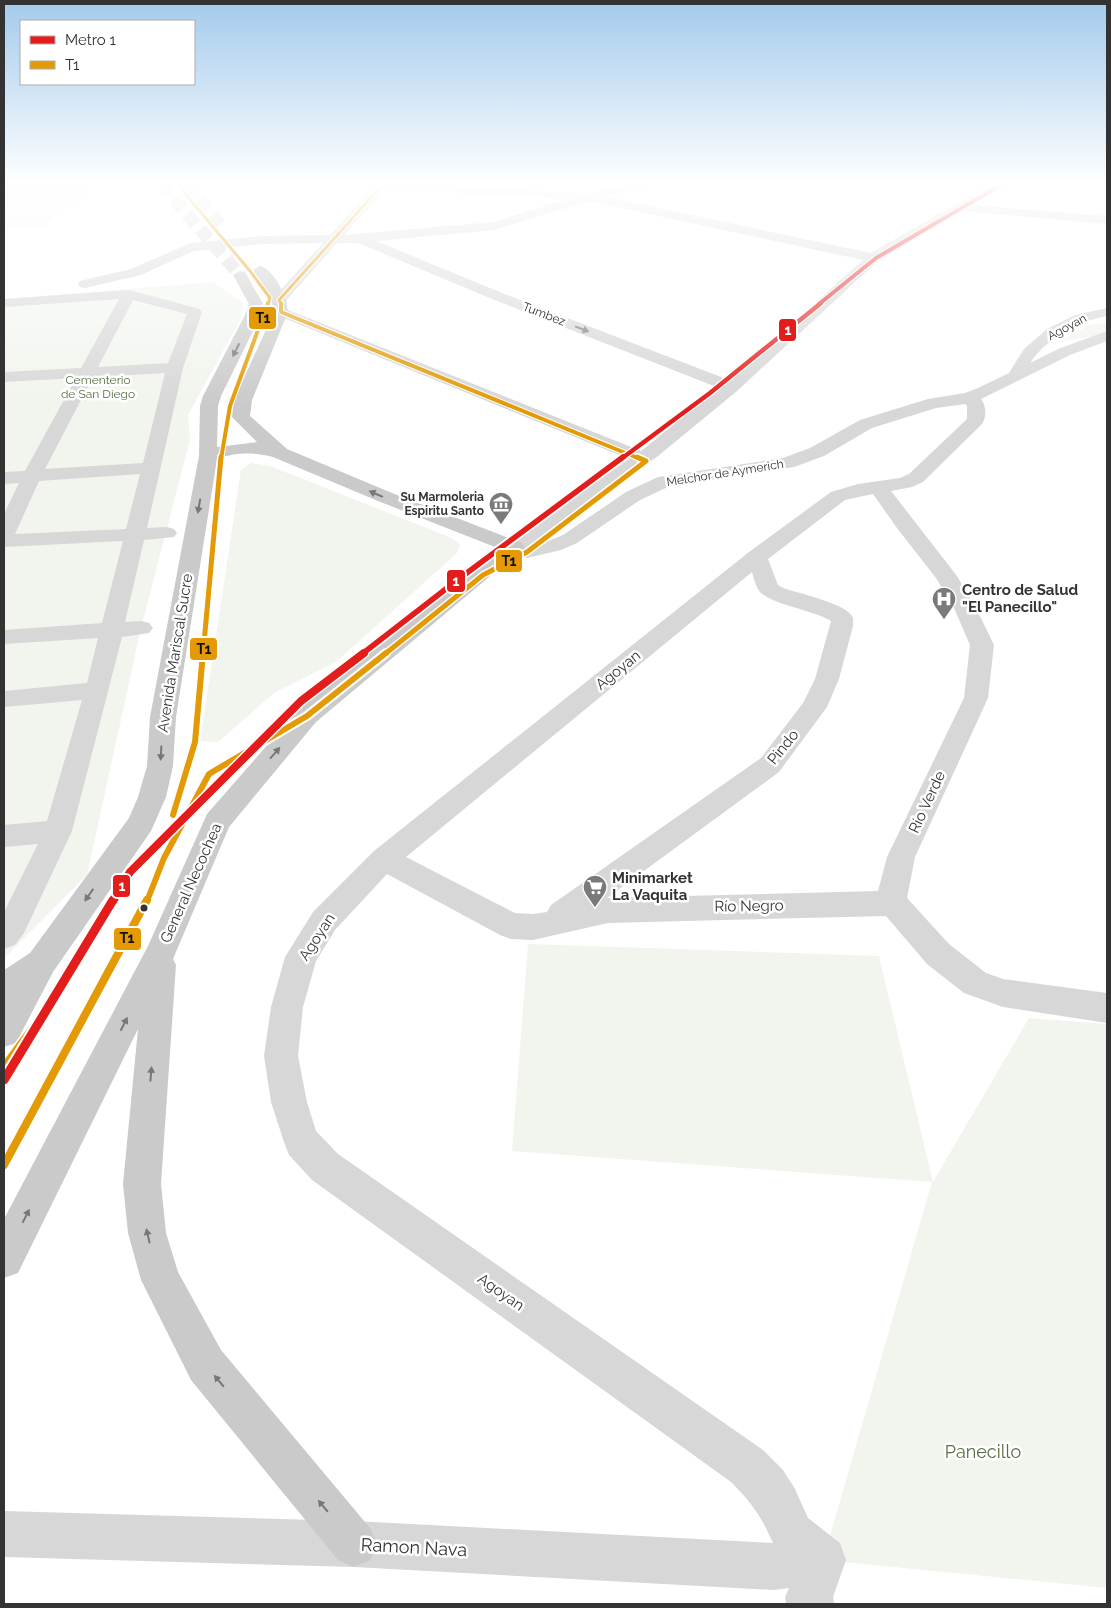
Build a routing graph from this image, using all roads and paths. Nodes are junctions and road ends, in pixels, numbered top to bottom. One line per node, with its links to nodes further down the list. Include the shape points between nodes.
1 (169, 257): 6 (street, via 136,272 74,286)
2 (319, 257): 9 (street)
3 (405, 257): 16 (street, Tumbez, one-way to 16)
4 (869, 257): 5 (street)
5 (873, 258): 16 (street)
6 (4, 292)
7 (129, 294): 8 (street); 12 (street, via 195,312); 13 (street)
8 (4, 303)
9 (280, 306): 18 (main road, via 242,400 241,417); 19 (main road, Avenida Mariscal Sucre, one-way to 19, via 271,284 250,272 256,304 212,396); 20 (street)
10 (1107, 312): 14 (street, Agoyan, via 1091,314 1052,333 1036,345 1019,365)
11 (1107, 336): 14 (street, Melchor de Aymerich, via 1064,352)
12 (175, 368): 13 (street); 21 (street)
13 (87, 373): 15 (street); 22 (street)
14 (1016, 376): 17 (street, Melchor de Aymerich)
15 (4, 377)
16 (731, 387): 20 (street)
17 (968, 398): 24 (street, Agoyan, via 976,404 976,420 916,478); 29 (street, Melchor de Aymerich, via 934,403 866,424 817,452 787,463 665,481 633,496 570,539 527,552)
18 (280, 453): 19 (main road, via 256,447); 29 (main road, one-way to 18, via 385,498)
19 (208, 456): 43 (main road, Avenida Mariscal Sucre, one-way to 43, via 163,717 160,766 152,797 141,823)
20 (643, 458): 29 (street)
21 (150, 468): 22 (street); 26 (street)
22 (32, 476): 23 (street); 27 (street)
23 (4, 478)
24 (878, 488): 30 (street, Agoyan, via 838,496); 39 (street, Río Verde, via 946,576 982,645 976,698 901,856 892,896)
25 (167, 533): 26 (street)
26 (133, 534): 28 (street); 32 (street)
27 (4, 535)
28 (4, 541)
29 (516, 547): 42 (main road, General Necochea, one-way to 29, via 216,822 307,716)
30 (757, 557): 38 (street, Agoyan); 40 (street, Pindo, via 768,588 827,609 842,618 827,679 814,707 770,765 562,914)
31 (141, 628): 32 (street)
32 (110, 630): 33 (street); 34 (street)
33 (4, 637)
34 (97, 690): 35 (street); 36 (street)
35 (4, 699)
36 (58, 831): 37 (street); 41 (street, via 13,924)
37 (4, 836)
38 (384, 858): 40 (street, Río Negro, via 512,926); 50 (street, Agoyan, via 324,921 301,957 287,1007 281,1056 288,1102 302,1142 325,1167 747,1466 767,1486 792,1534)
39 (894, 903): 40 (street, Río Negro, via 608,910); 45 (street, via 938,954 975,984 1003,993)
40 (557, 923)
41 (4, 936)
42 (161, 951): 47 (main road, General Necochea, one-way to 42); 49 (main road, one-way to 42, via 206,1365 161,1280 147,1234 142,1184)
43 (42, 962): 44 (main road); 46 (main road, Avenida Mariscal Sucre)
44 (4, 987)
45 (1107, 1008)
46 (4, 1032)
47 (4, 1259)
48 (4, 1534): 49 (street, Ramon Nava)
49 (354, 1544): 50 (street, Ramon Nava, via 774,1567)
50 (823, 1560): 51 (street, via 809,1597)
51 (810, 1604)

